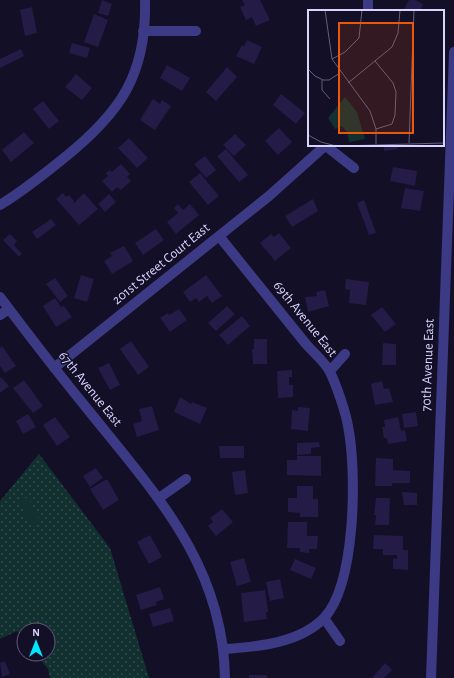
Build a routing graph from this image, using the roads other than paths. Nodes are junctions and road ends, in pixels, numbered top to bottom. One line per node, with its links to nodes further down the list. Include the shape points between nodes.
1 (145, 0): 2 (street)
2 (143, 31): 3 (street); 7 (street, via 138,63 125,95 105,121 81,145)
3 (196, 31)
4 (454, 52): 21 (street, 70th Avenue East)
5 (326, 146): 6 (street); 8 (street, 201st Street Court East)
6 (354, 168)
7 (0, 206)
8 (219, 236): 13 (street, 201st Street Court East); 14 (street, 69th Avenue East, via 310,350)
9 (0, 297): 10 (street, 67th Avenue East)
10 (9, 309): 11 (street); 13 (street, 67th Avenue East)
11 (0, 315)
12 (345, 354): 14 (street)
13 (54, 368): 16 (street, 67th Avenue East)
14 (330, 371): 17 (street, 69th Avenue East, via 348,426 353,484 342,582)
15 (186, 479): 16 (street)
16 (159, 498): 19 (street, 67th Avenue East, via 199,562 217,615)
17 (324, 618): 18 (street); 19 (street, via 304,632 286,639)
18 (340, 641)
19 (225, 649): 20 (street, 67th Avenue East)
20 (226, 678)
21 (430, 678)

